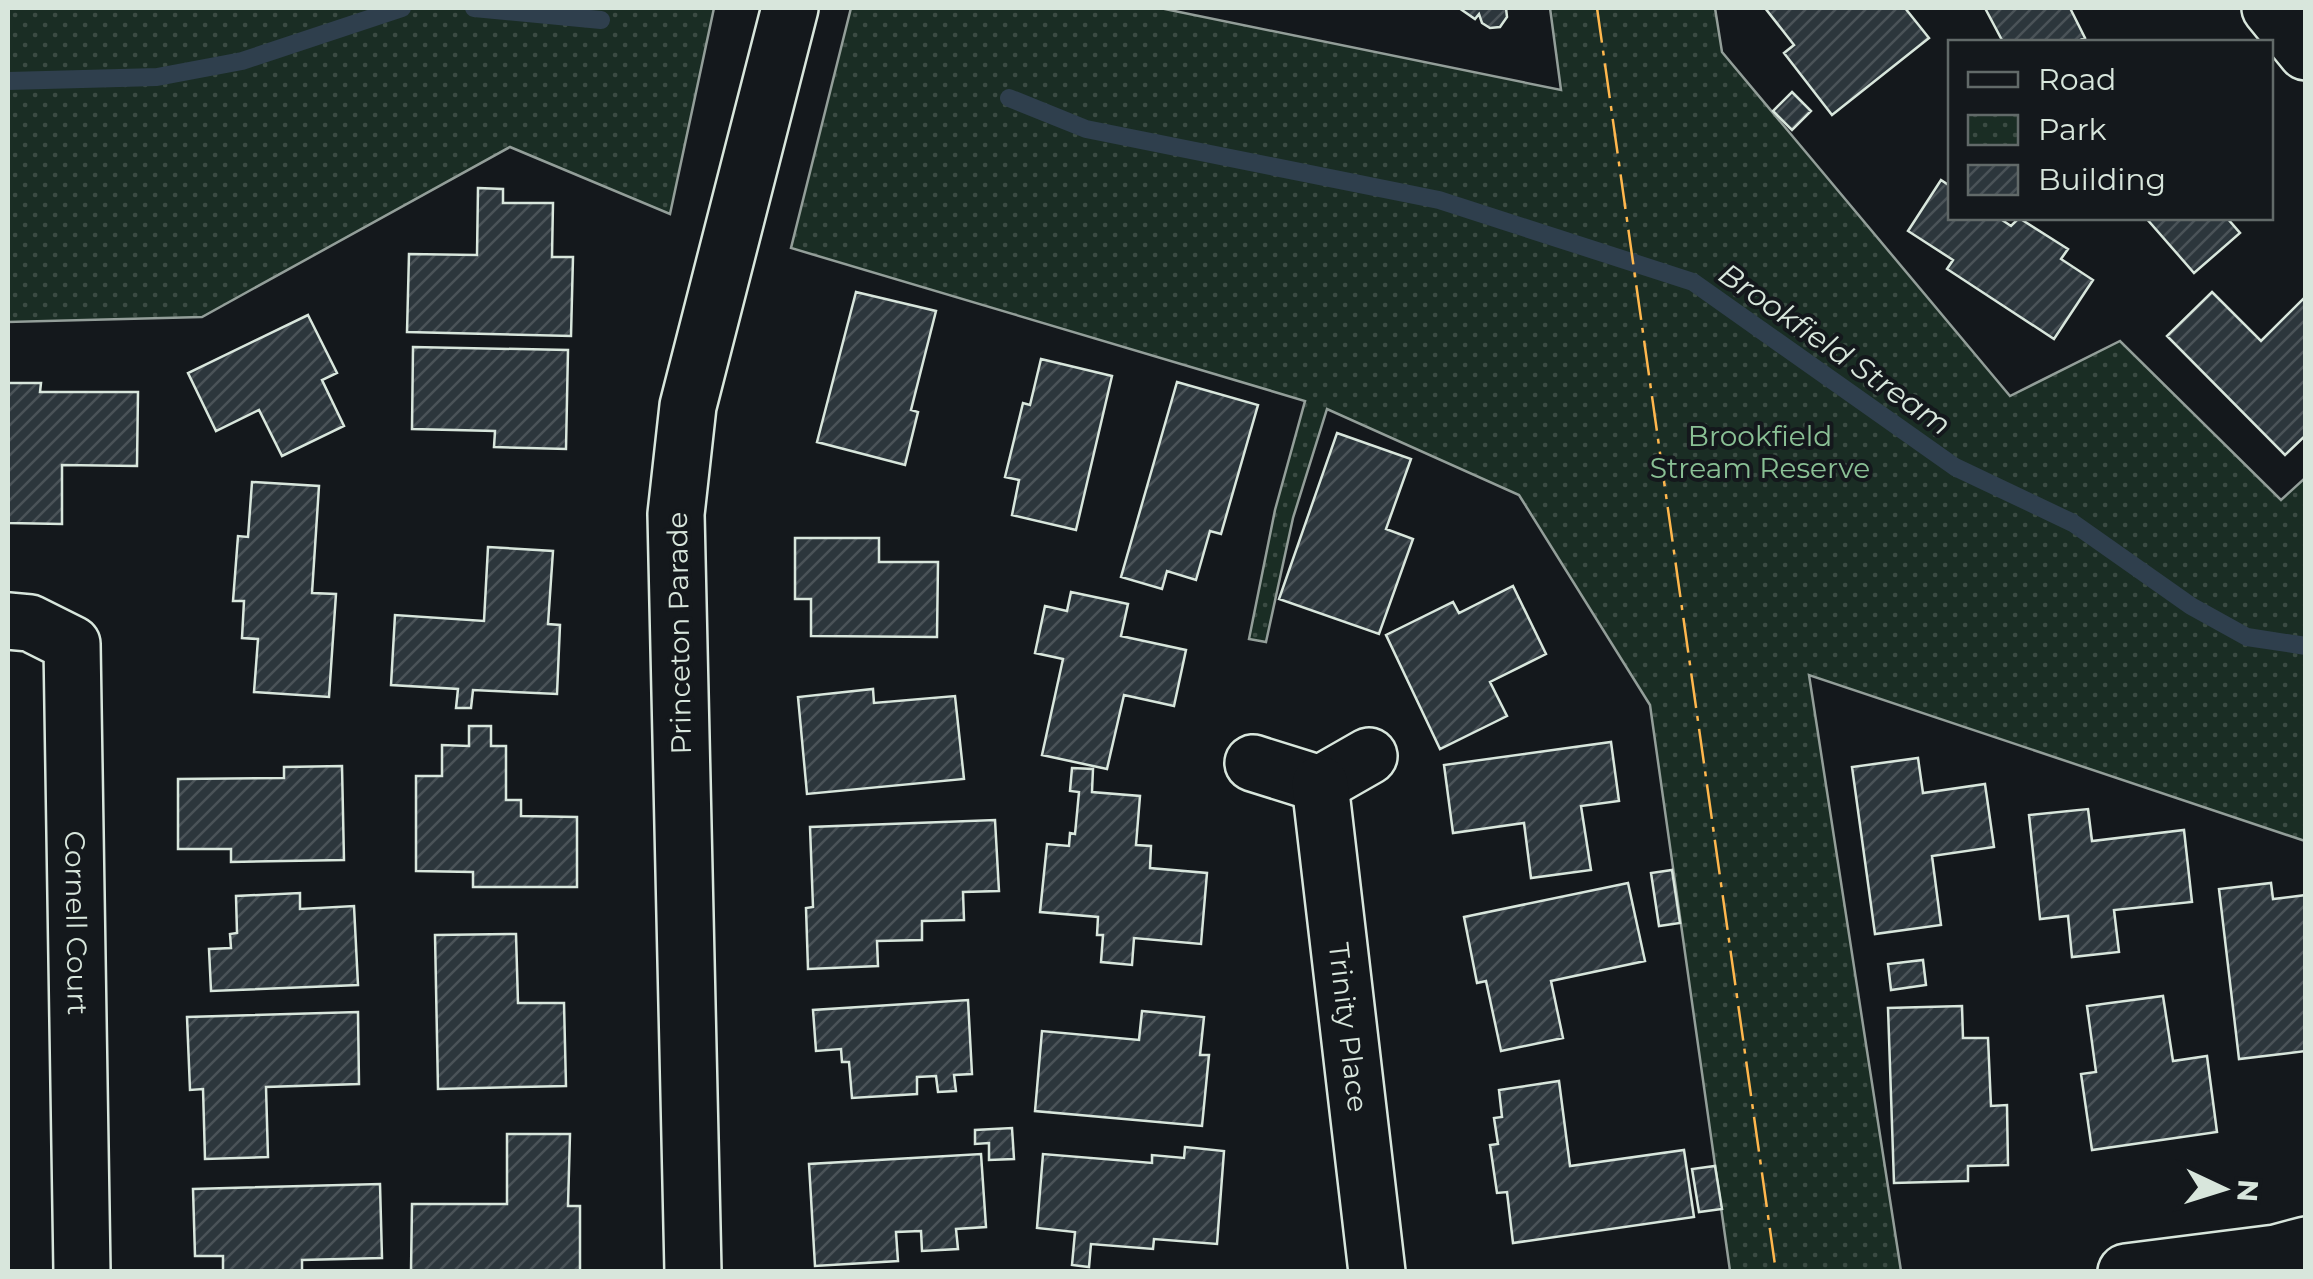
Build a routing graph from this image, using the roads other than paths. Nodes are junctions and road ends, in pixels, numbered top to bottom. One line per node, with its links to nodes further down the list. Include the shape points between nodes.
1 (790, 8): 10 (street, Princeton Parade, via 688,406 676,514)
2 (2270, 8): 3 (street)
3 (2306, 52)
4 (8, 621): 9 (street, Cornell Court, via 30,622 72,644)
5 (1369, 756): 7 (street)
6 (1254, 763): 7 (street)
7 (1320, 784): 11 (street, Trinity Place)
8 (2306, 1244): 12 (street)
9 (82, 1272)
10 (692, 1272)
11 (1377, 1272)
12 (2126, 1272)

